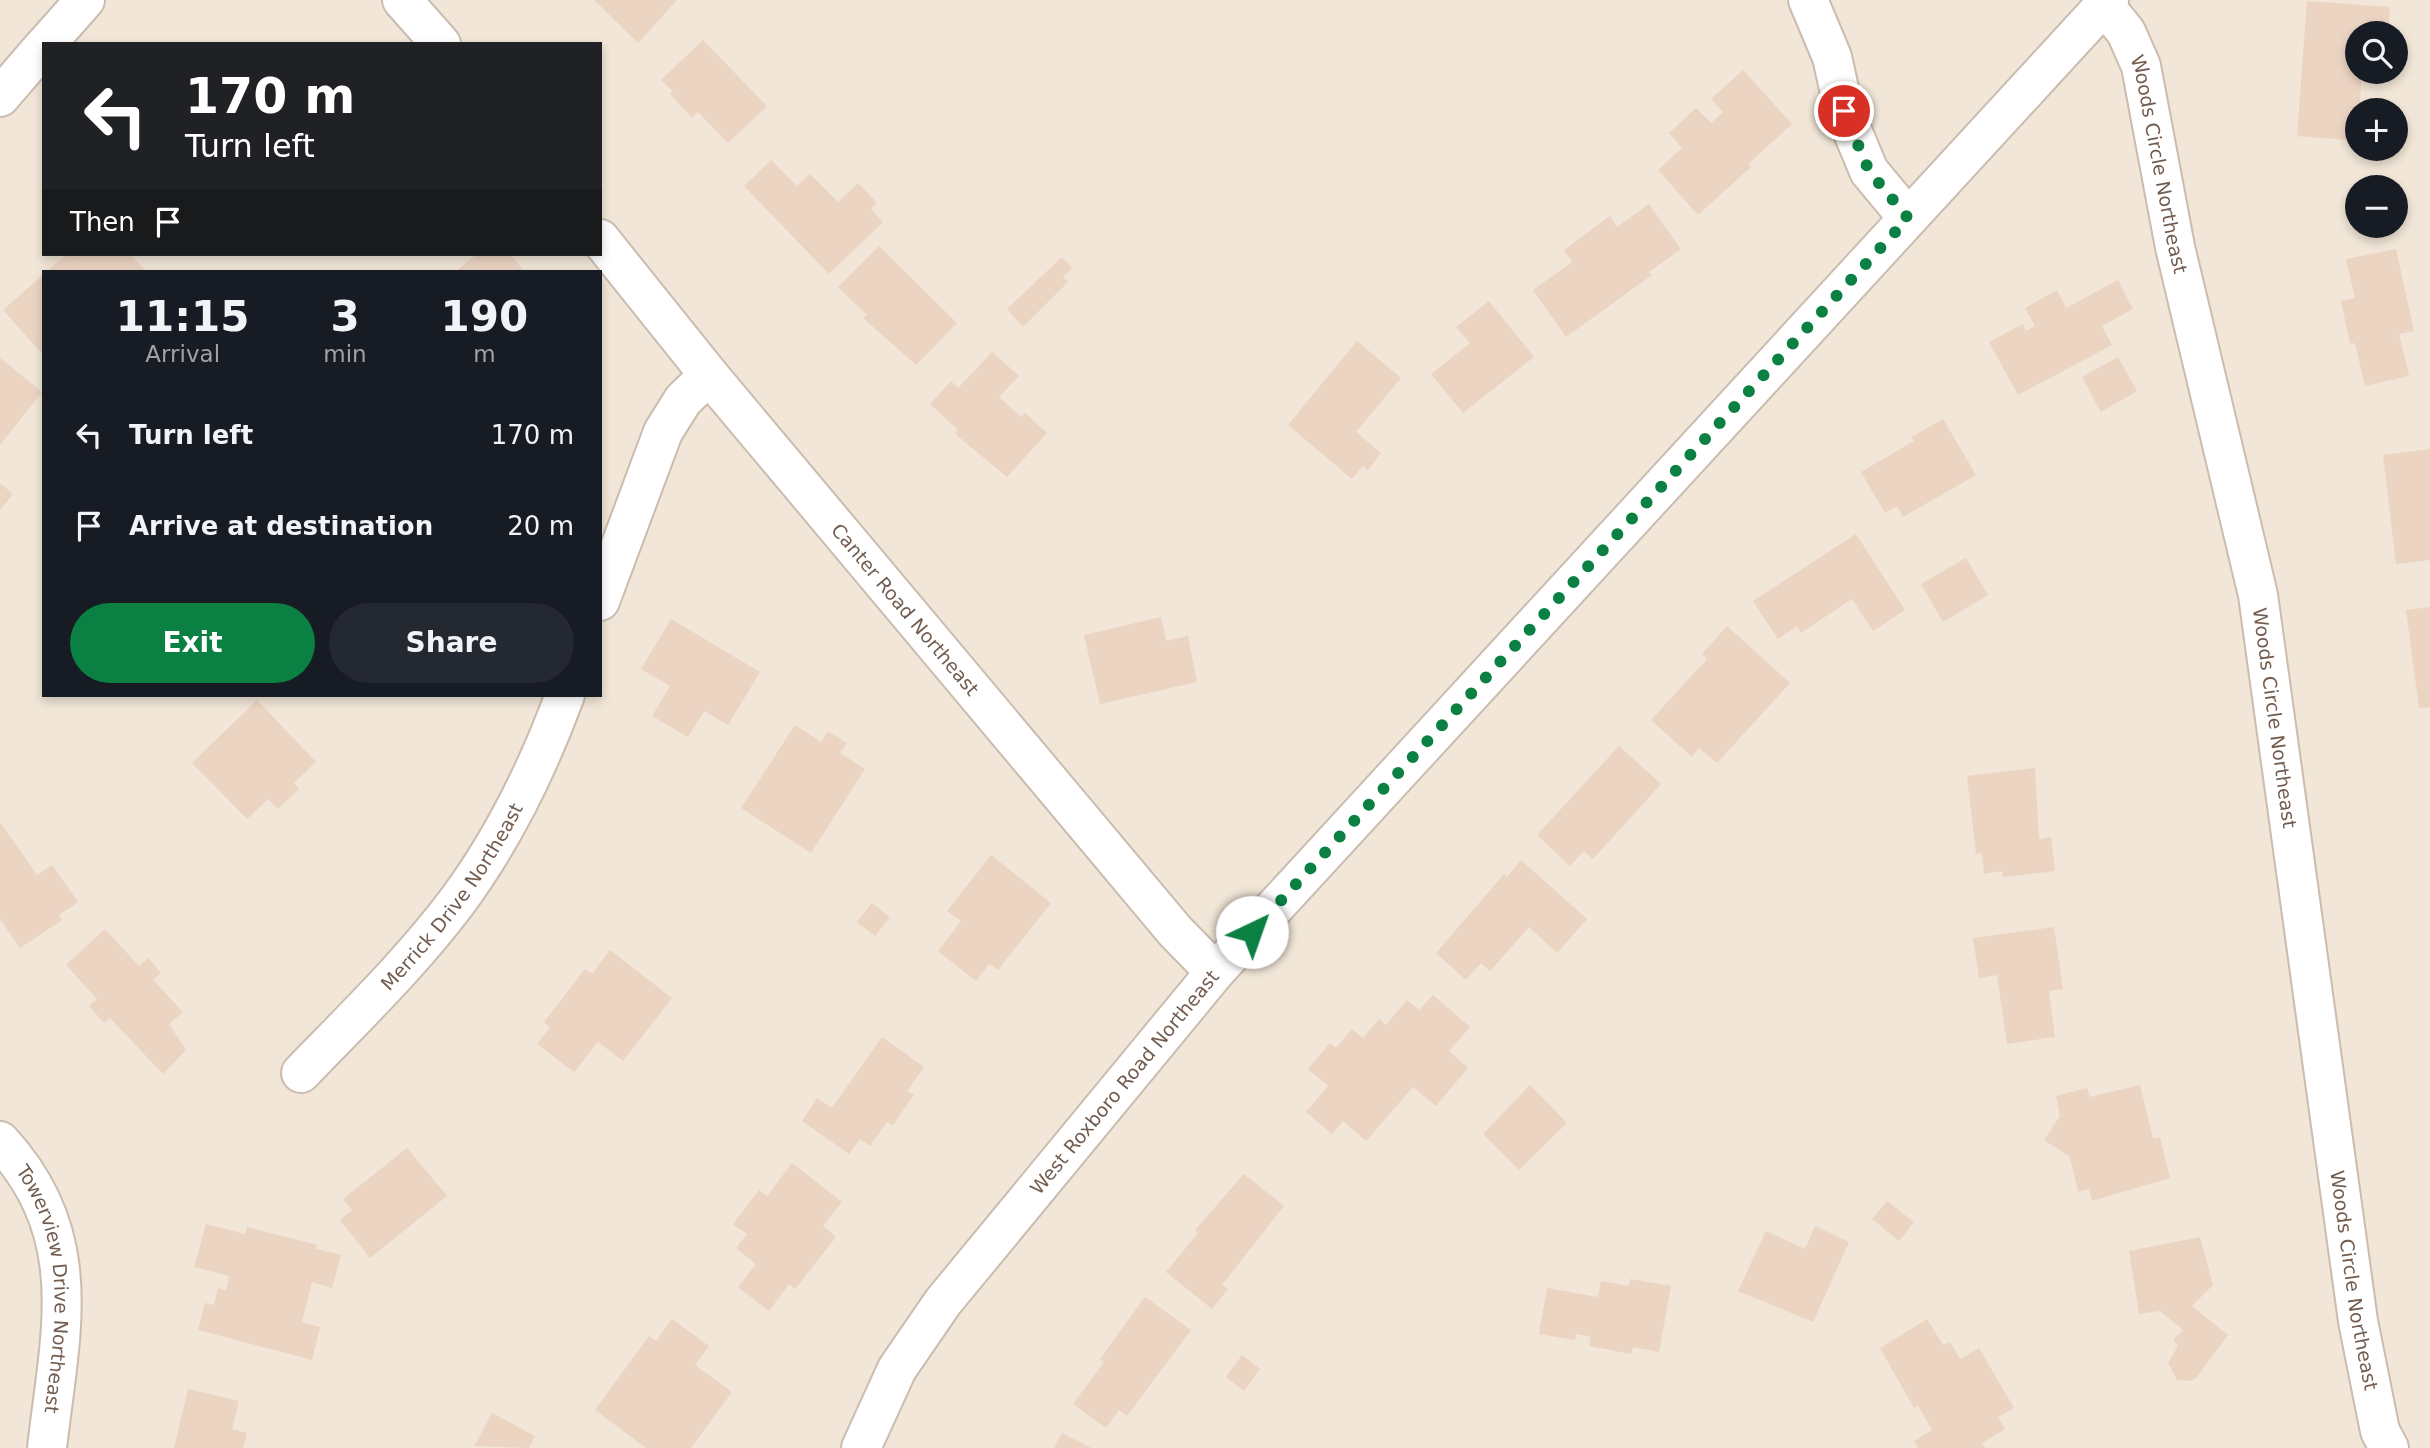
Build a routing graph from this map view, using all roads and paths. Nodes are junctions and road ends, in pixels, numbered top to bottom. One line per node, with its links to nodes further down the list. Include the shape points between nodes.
1 (85, 0): 5 (street)
2 (402, 0): 6 (street)
3 (1808, 0): 9 (street, via 1869,171)
4 (2106, 2): 9 (street, West Roxboro Road Northeast); 19 (street, Woods Circle Northeast, via 2141,66 2175,247 2258,595 2358,1321 2380,1431)
5 (48, 42)
6 (438, 42)
7 (42, 48): 8 (street)
8 (0, 97)
9 (1908, 218): 14 (street, West Roxboro Road Northeast)
10 (602, 241): 11 (street, Canter Road Northeast)
11 (709, 375): 12 (street, via 683,400 663,432); 14 (street, Canter Road Northeast, via 1175,931)
12 (602, 596)
13 (564, 697): 15 (street, Merrick Drive Northeast, via 506,826 457,902 405,965)
14 (1215, 972): 18 (street, West Roxboro Road Northeast, via 943,1302 897,1369)
15 (301, 1073)
16 (0, 1141): 17 (street, Towerview Drive Northeast, via 40,1196 60,1254 63,1306)
17 (47, 1448)
18 (861, 1448)
19 (2389, 1448)

